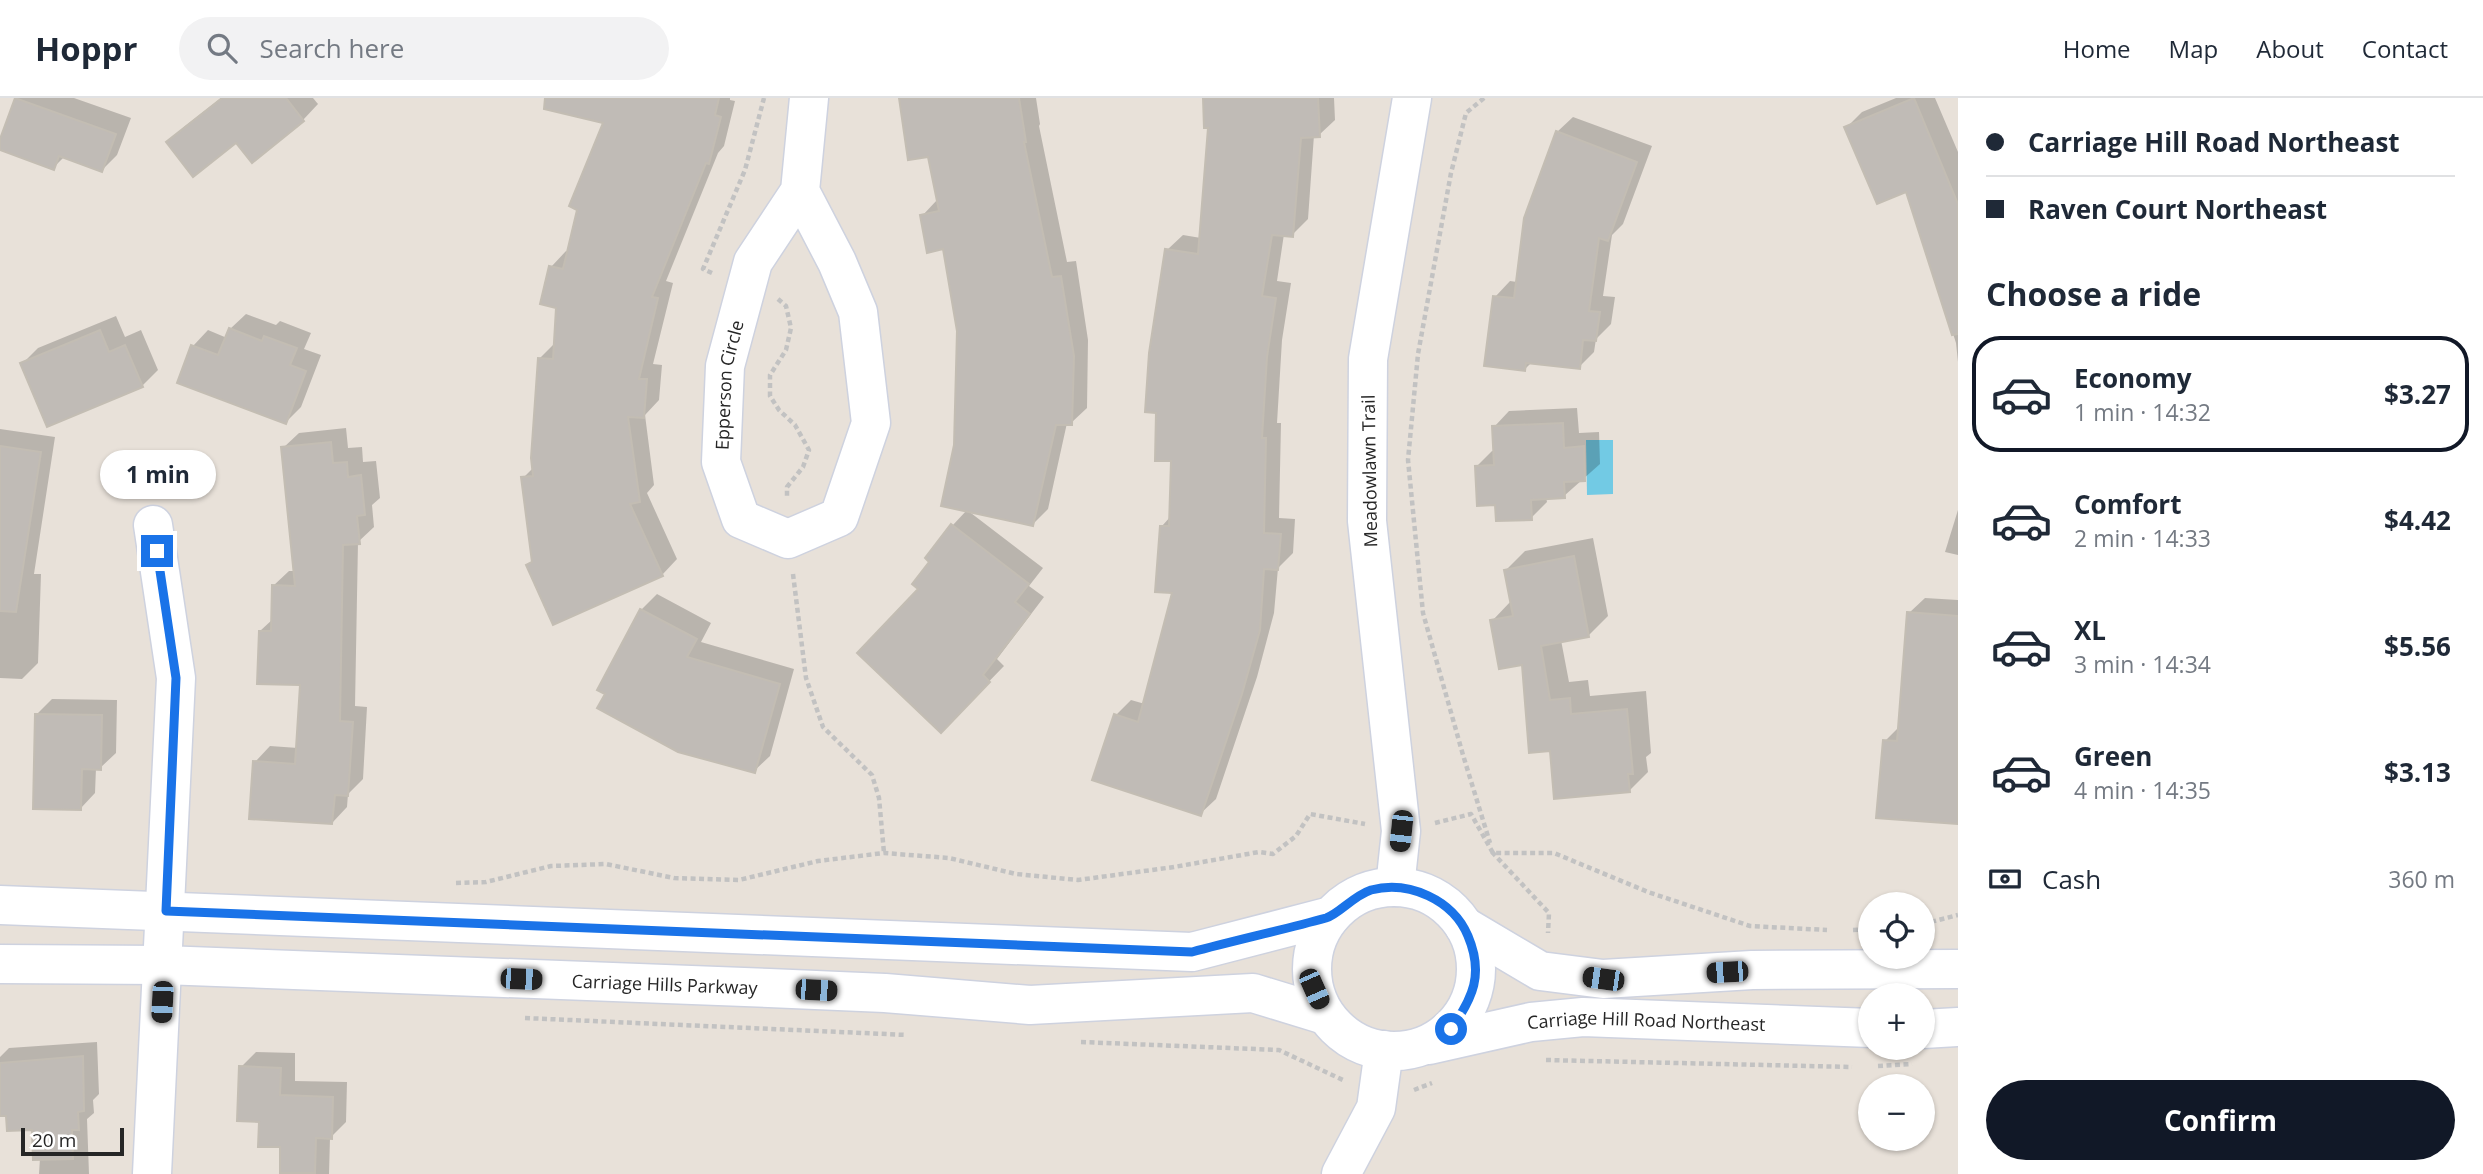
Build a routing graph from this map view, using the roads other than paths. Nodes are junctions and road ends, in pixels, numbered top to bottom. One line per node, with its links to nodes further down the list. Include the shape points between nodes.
1 (808, 98): 3 (street, Epperson Circle)
2 (1412, 98): 5 (street, Meadowlawn Trail, via 1368,359 1367,521 1401,831)
3 (800, 191): 3 (street, Epperson Circle, via 858,312 871,423 839,517 788,539 741,519 721,462 725,366 753,262)
4 (153, 525): 7 (street, via 176,678)
5 (1395, 887): 8 (street, Carriage Hill Road Northeast, via 1371,890); 9 (street, Carriage Hill Road Northeast, via 1422,892 1446,906)
6 (0, 905): 7 (street)
7 (166, 911): 8 (street, via 1192,952); 11 (street)
8 (1331, 916): 13 (street, Carriage Hill Road Northeast, via 1318,937 1312,960 1314,989)
9 (1464, 926): 12 (street, Carriage Hill Road Northeast, via 1540,971 1603,979 1752,970); 17 (street, Carriage Hill Road Northeast, via 1474,952 1476,979 1468,1006 1451,1029)
10 (0, 964): 11 (street, Carriage Hills Parkway)
11 (163, 965): 13 (street, Carriage Hills Parkway, via 885,993 1030,1005 1253,993); 19 (street)
12 (1958, 969)
13 (1325, 1015): 18 (street, Carriage Hill Road Northeast, via 1345,1036)
14 (1958, 1027): 16 (street)
15 (1858, 1028): 17 (street, Carriage Hill Road Northeast, via 1583,1017 1531,1022)
16 (1935, 1039)
17 (1427, 1045): 18 (street, Carriage Hill Road Northeast, via 1399,1052)
18 (1384, 1050): 20 (street, via 1376,1108)
19 (152, 1174)
20 (1341, 1174)

